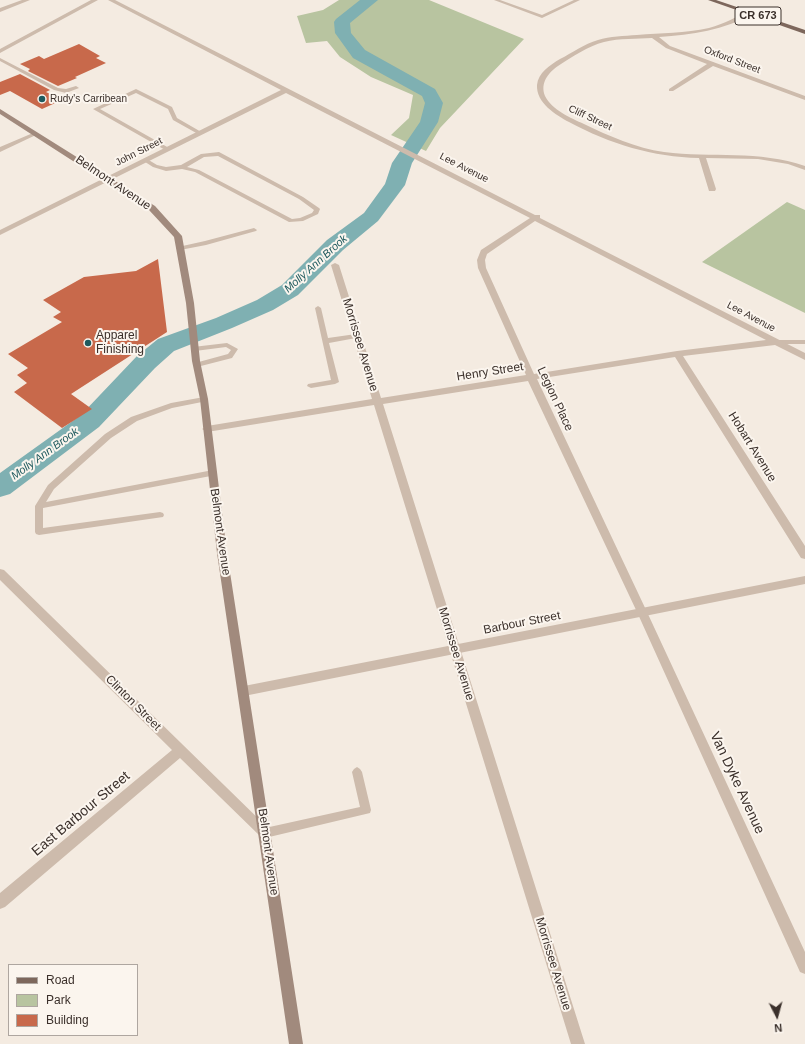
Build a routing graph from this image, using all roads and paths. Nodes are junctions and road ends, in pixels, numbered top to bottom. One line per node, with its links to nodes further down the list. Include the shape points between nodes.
1 (27, 0): 7 (street)
2 (95, 0): 11 (street)
3 (112, 0): 15 (street, Lee Avenue)
4 (496, 0): 5 (lane, via 542,17)
5 (578, 0)
6 (711, 0): 8 (main road, CR 673)
7 (0, 10)
8 (751, 13): 9 (main road, CR 673); 10 (street, Cliff Street, via 735,23 721,27)
9 (805, 32)
10 (654, 36): 13 (street, Oxford Street, via 668,47); 23 (street, Cliff Street, via 611,39 586,47 544,75 540,86 541,93 558,114 624,145 654,153)
11 (0, 51)
12 (0, 59): 14 (lane, via 56,89 66,91)
13 (711, 64): 16 (street); 17 (street, Oxford Street)
14 (76, 88)
15 (286, 90): 19 (street, John Street); 29 (street, Lee Avenue)
16 (671, 90)
17 (804, 97)
18 (0, 111): 20 (main road, Belmont Avenue)
19 (200, 133): 21 (street, John Street); 21 (lane, via 175,119 170,108 136,91 96,109)
20 (35, 134): 22 (street); 27 (main road, Belmont Avenue)
21 (167, 149): 24 (street, John Street)
22 (0, 150)
23 (702, 156): 26 (street, Cliff Street, via 765,158); 28 (street)
24 (145, 160): 25 (lane, via 166,169); 27 (street, John Street)
25 (182, 167): 25 (lane, via 197,171 291,221 315,214 317,209 219,154 203,155)
26 (805, 168)
27 (107, 180): 31 (street, John Street); 32 (main road, Belmont Avenue, via 152,208 178,236)
28 (712, 189)
29 (537, 218): 37 (street, Lee Avenue); 43 (street, Legion Place, via 484,252 480,262)
30 (254, 230): 32 (lane)
31 (0, 233)
32 (180, 248): 39 (main road, Belmont Avenue)
33 (334, 265): 35 (street, Morrissee Avenue)
34 (318, 308): 36 (lane)
35 (356, 336): 36 (lane); 46 (street, Morrissee Avenue)
36 (326, 342): 44 (lane, via 335,382)
37 (776, 342): 38 (lane); 40 (street, Henry Street); 41 (street, Lee Avenue)
38 (805, 342)
39 (195, 349): 42 (main road, Belmont Avenue); 42 (lane, via 227,345 235,349 230,356)
40 (677, 354): 43 (street, Henry Street); 51 (street, Hobart Avenue)
41 (805, 357)
42 (197, 363): 45 (main road, Belmont Avenue)
43 (531, 377): 46 (street, Henry Street); 54 (street, Legion Place)
44 (311, 386)
45 (204, 399): 47 (main road, Belmont Avenue); 49 (lane, via 171,406 134,419 108,436 51,486)
46 (377, 402): 47 (street, Henry Street); 55 (street, Morrissee Avenue)
47 (207, 429): 48 (main road, Belmont Avenue)
48 (212, 473): 49 (lane); 56 (main road, Belmont Avenue)
49 (39, 506): 50 (lane, via 39,532)
50 (160, 515)
51 (805, 555)
52 (0, 573): 57 (street, Clinton Street)
53 (805, 580): 54 (street, Barbour Street)
54 (642, 612): 55 (street, Barbour Street); 61 (street, Van Dyke Avenue)
55 (455, 649): 56 (street, Barbour Street); 63 (street, Morrissee Avenue)
56 (244, 691): 59 (main road, Belmont Avenue)
57 (181, 750): 59 (street, Clinton Street); 60 (street, East Barbour Street)
58 (356, 772): 59 (lane, via 366,810)
59 (265, 833): 62 (main road, Belmont Avenue)
60 (0, 902)
61 (805, 966)
62 (296, 1044)
63 (578, 1044)

